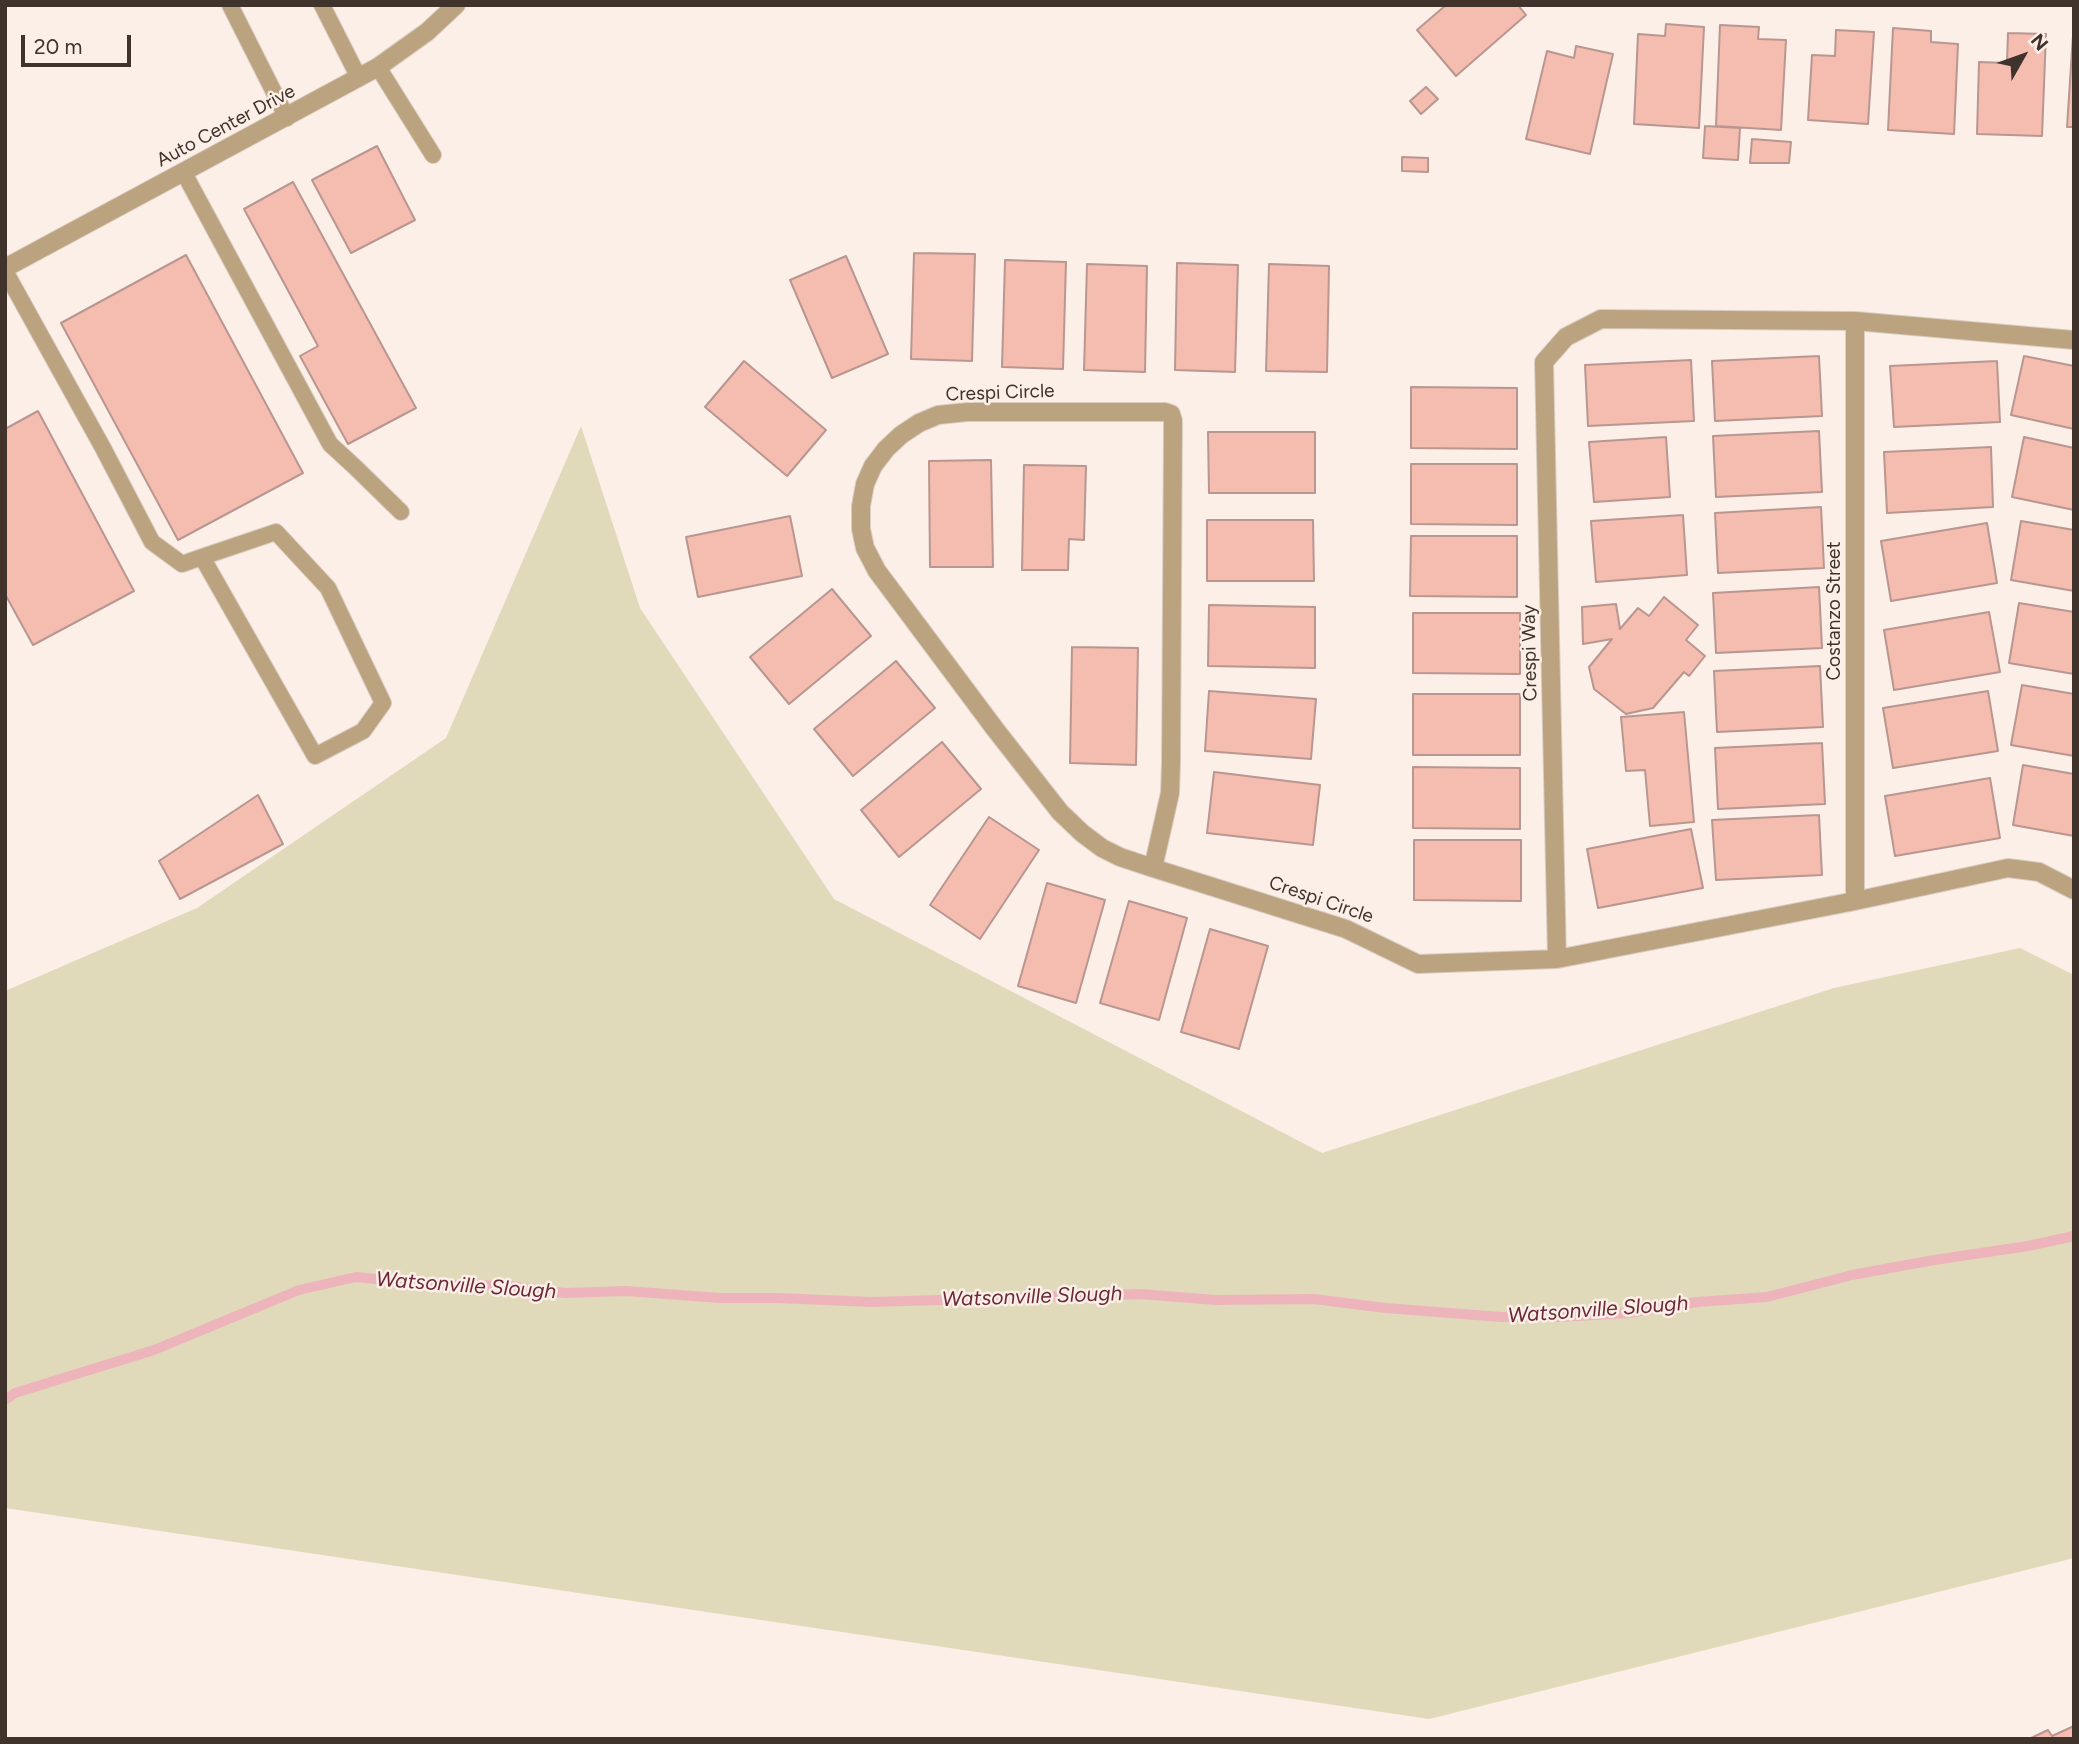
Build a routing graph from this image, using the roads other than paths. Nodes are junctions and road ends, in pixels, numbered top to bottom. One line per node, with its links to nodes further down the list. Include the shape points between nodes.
1 (230, 5): 6 (lane)
2 (321, 5): 5 (lane)
3 (456, 5): 4 (street, Auto Center Drive)
4 (378, 67): 5 (street, Auto Center Drive); 7 (lane)
5 (359, 78): 6 (street, Auto Center Drive)
6 (287, 118): 8 (street, Auto Center Drive)
7 (433, 155)
8 (184, 173): 9 (street, Auto Center Drive); 12 (lane, via 330,444)
9 (5, 269): 13 (lane, via 152,542 182,564)
10 (1855, 321): 11 (street, Crespi Way); 16 (street, Costanzo Street); 17 (street, Crespi Way, via 1601,320 1566,337 1544,362)
11 (2074, 340)
12 (401, 512)
13 (202, 557): 13 (lane, via 276,532 328,588 383,703 363,731 315,756)
14 (1153, 868): 14 (street, Crespi Circle, via 1102,848 1060,812 877,571 861,529 865,484 886,449 919,423 938,415 967,412 1171,414 1170,793); 17 (street, Crespi Circle, via 1346,929 1418,964)
15 (2074, 890): 16 (street, via 2039,872 2008,868)
16 (1855, 901): 17 (street)
17 (1557, 959)

